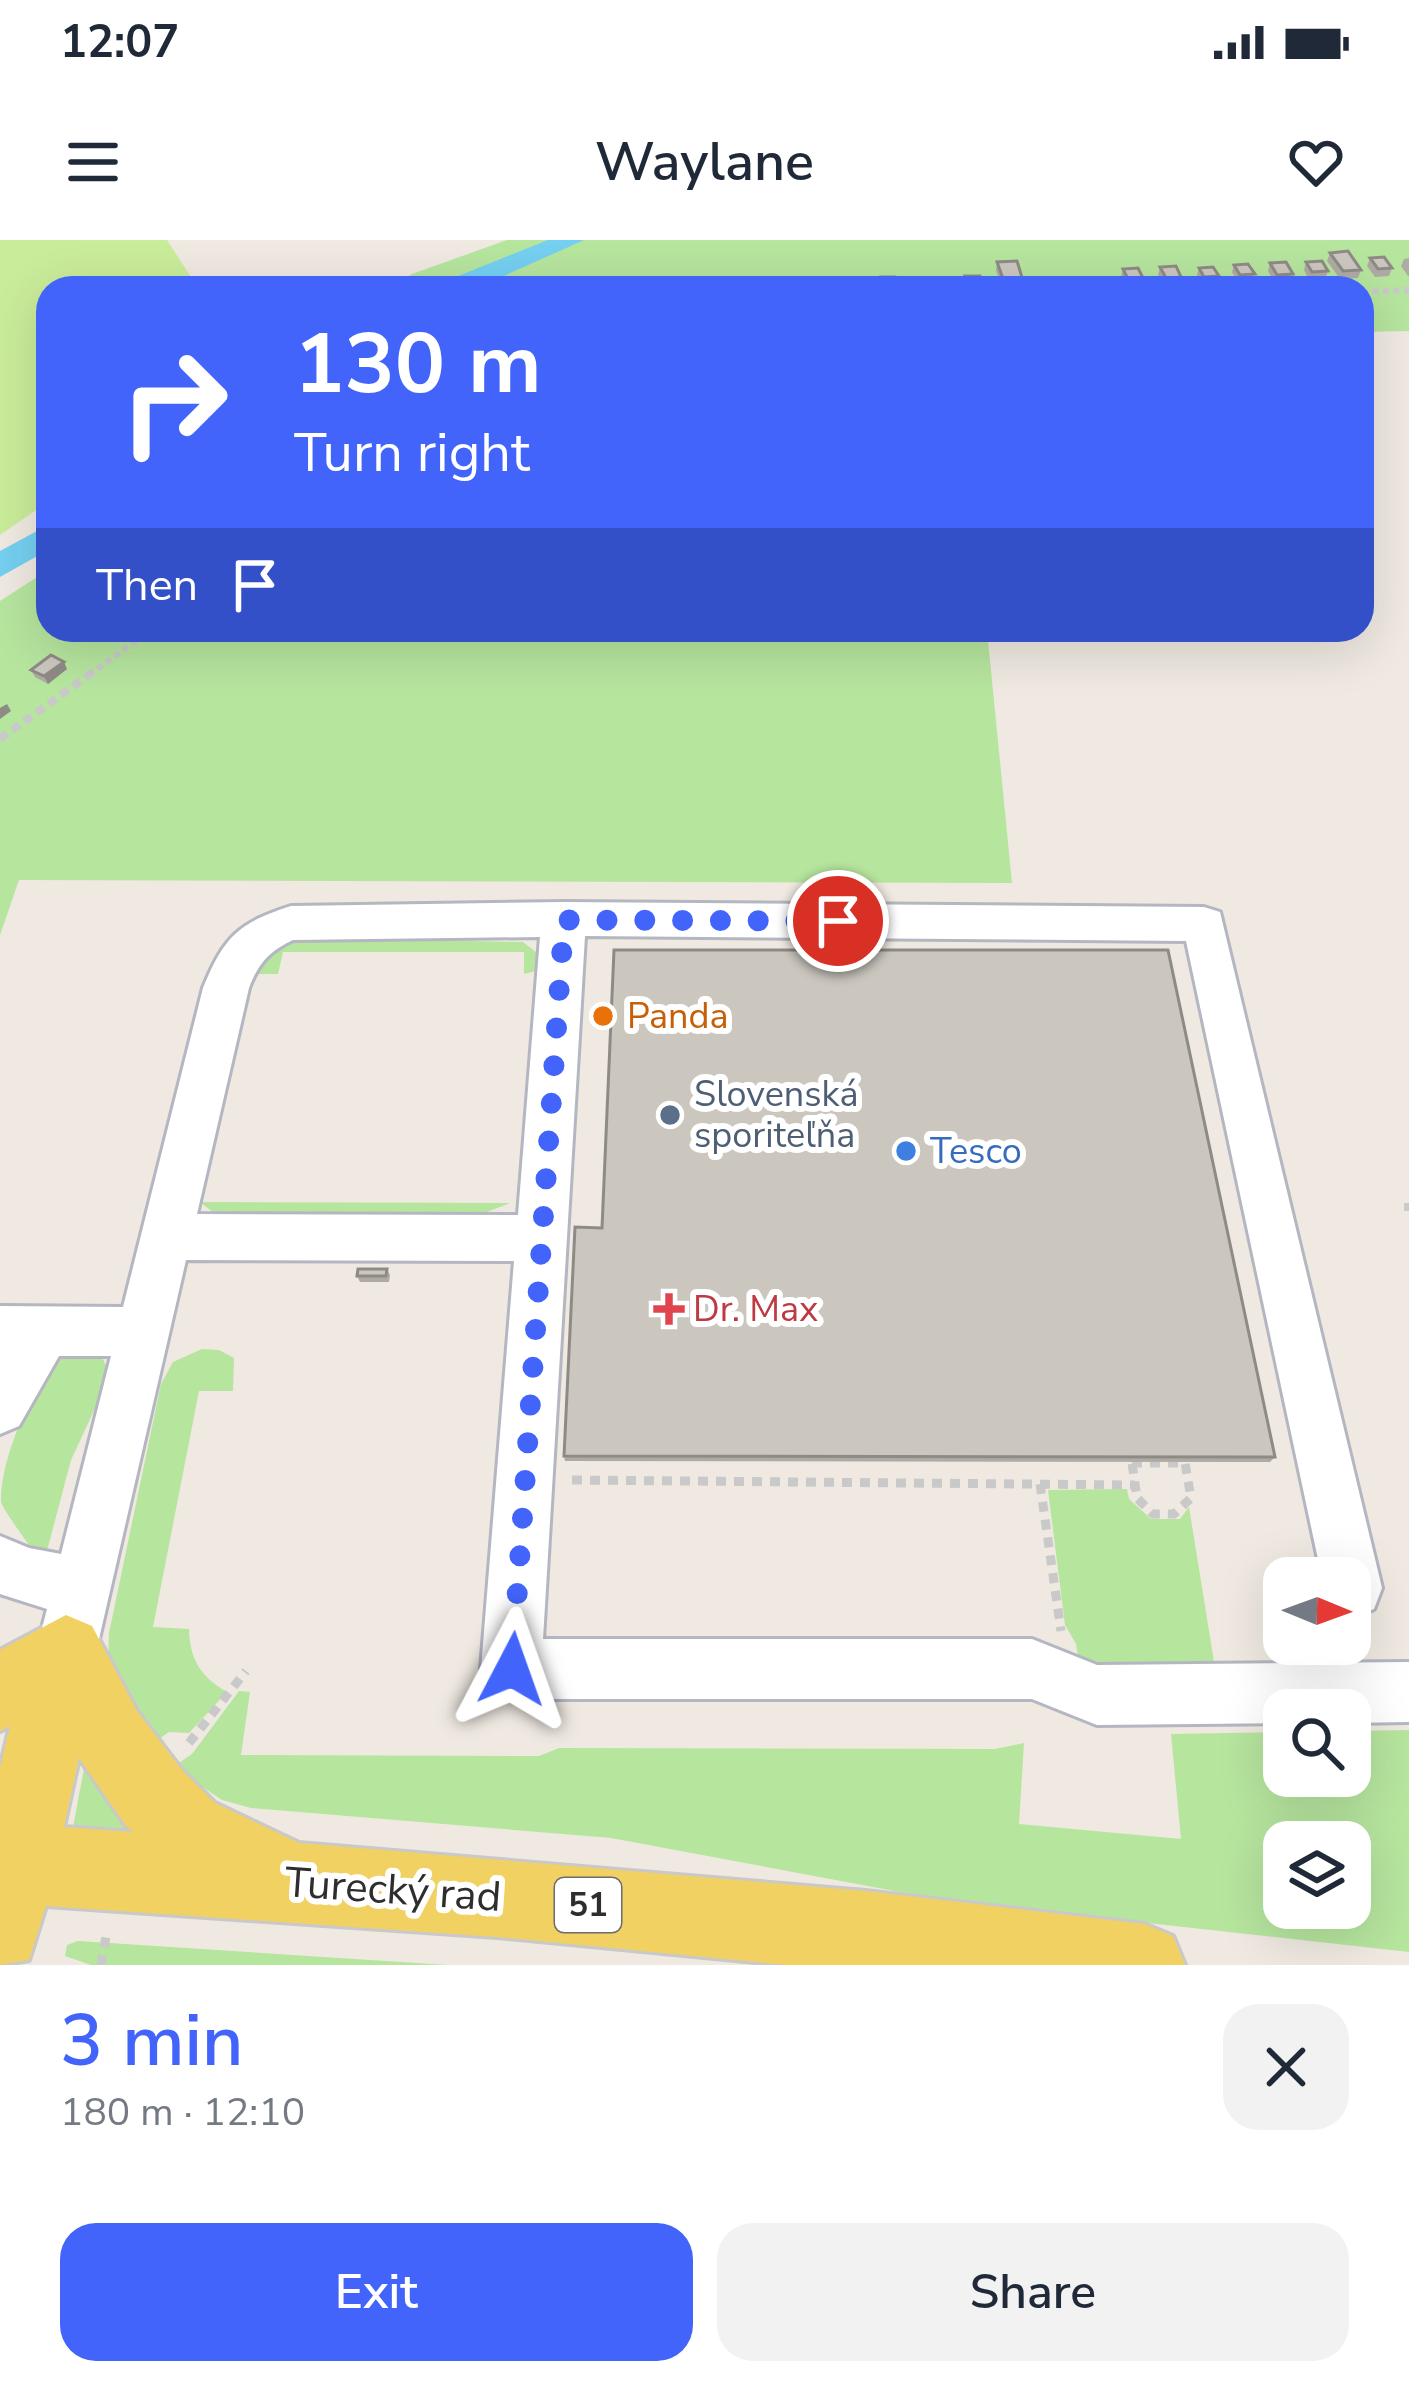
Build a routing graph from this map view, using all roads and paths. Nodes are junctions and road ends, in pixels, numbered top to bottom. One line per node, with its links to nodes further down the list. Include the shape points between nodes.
1 (1409, 290): 2 (path)
2 (1374, 291)
3 (135, 642): 4 (path)
4 (0, 739)
5 (564, 920): 6 (lane, via 290,923 262,933 242,950 226,988); 7 (lane); 14 (lane, via 1204,924)
6 (166, 1237): 7 (lane); 9 (lane)
7 (542, 1238): 18 (lane, via 512,1669 1032,1669)
8 (22, 1330): 9 (lane); 10 (lane)
9 (142, 1332): 16 (lane)
10 (0, 1408)
11 (557, 1480): 12 (path)
12 (1040, 1484): 13 (path); 18 (path)
13 (1135, 1485): 13 (path, via 1132,1462 1185,1463 1192,1498 1174,1514 1153,1514)
14 (1346, 1557)
15 (0, 1564): 16 (lane, via 39,1580)
16 (74, 1619): 20 (main road); 22 (main road, via 110,1738 154,1798 187,1831); 23 (main road)
17 (246, 1671): 21 (path)
18 (1069, 1683): 19 (lane, via 1097,1695)
19 (1409, 1692)
20 (0, 1693)
21 (189, 1743)
22 (309, 1884): 23 (main road, Turecký rad / 51); 26 (main road, Turecký rad / 51, via 866,1932)
23 (6, 1886)
24 (106, 1936): 25 (path)
25 (100, 1965)
26 (1144, 1965)

